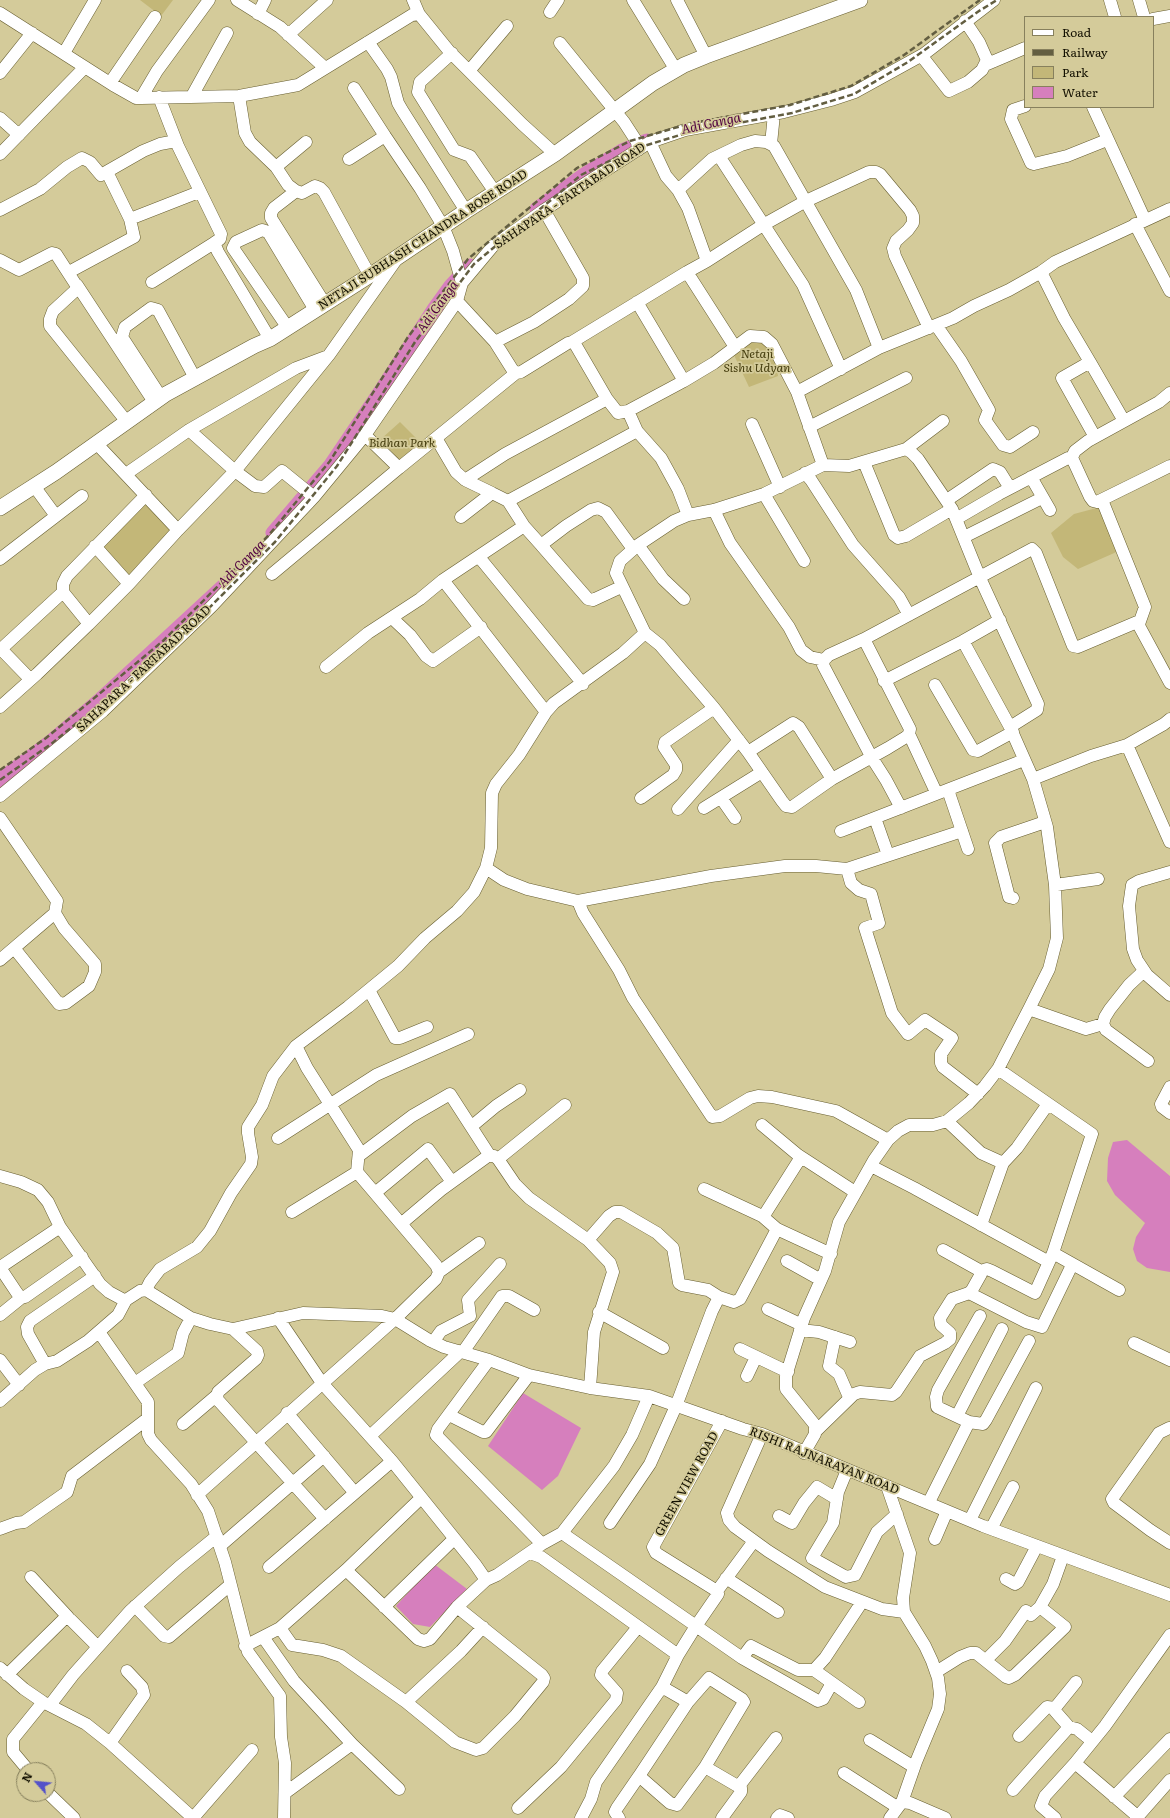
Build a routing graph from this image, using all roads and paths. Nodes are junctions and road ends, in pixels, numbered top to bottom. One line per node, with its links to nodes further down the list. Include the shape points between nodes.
1 (95, 0): 31 (street)
2 (209, 0): 46 (street, via 157,71)
3 (237, 0): 16 (street)
4 (265, 0): 16 (street)
5 (327, 0): 27 (street)
6 (413, 0): 17 (street)
7 (558, 0): 14 (street)
8 (633, 0): 38 (street)
9 (677, 0): 34 (street)
10 (860, 0): 34 (main road, NETAJI SUBHASH CHANDRA BOSE ROAD)
11 (994, 0): 23 (street, SAHAPARA - FARTABAD ROAD)
12 (1110, 0): 18 (street)
13 (1139, 0): 19 (street)
14 (550, 12)
15 (0, 13): 25 (street)
16 (258, 14): 27 (street)
17 (419, 14): 28 (street, via 412,15); 32 (street)
18 (1112, 16)
19 (1144, 16)
20 (155, 17): 41 (street)
21 (1169, 19): 22 (street)
22 (1154, 20)
23 (965, 22): 33 (street, SAHAPARA - FARTABAD ROAD); 35 (street, via 986,53 988,60)
24 (507, 26): 39 (street)
25 (32, 33): 31 (street); 40 (street)
26 (227, 33): 43 (street)
27 (288, 35): 37 (street)
28 (368, 42): 37 (street); 73 (street, via 387,69 402,110)
29 (560, 42): 49 (street)
30 (1024, 48): 35 (street)
31 (64, 53): 36 (street)
32 (452, 53): 39 (street); 69 (street, via 420,82 418,92 454,150 470,156)
33 (924, 54): 35 (street, via 924,59 949,91 968,82); 50 (street, SAHAPARA - FARTABAD ROAD, via 855,92)
34 (706, 56): 38 (main road, NETAJI SUBHASH CHANDRA BOSE ROAD)
35 (985, 65)
36 (85, 67): 41 (street); 52 (street)
37 (325, 68): 44 (street, via 298,85)
38 (676, 70): 49 (main road, NETAJI SUBHASH CHANDRA BOSE ROAD)
39 (469, 71): 61 (street)
40 (0, 73)
41 (110, 83): 46 (street, via 136,98)
42 (354, 88): 53 (street)
43 (192, 96): 44 (street); 45 (street)
44 (239, 96): 64 (street, via 245,133 250,142)
45 (159, 97): 46 (street); 55 (street)
46 (141, 98)
47 (1024, 106): 54 (street, via 1013,110 1011,119 1031,163 1067,156)
48 (1093, 108): 54 (street)
49 (614, 110): 59 (street, via 637,142); 61 (main road, NETAJI SUBHASH CHANDRA BOSE ROAD)
50 (774, 114): 57 (street, SAHAPARA - FARTABAD ROAD, via 699,127); 58 (street)
51 (0, 118): 52 (street)
52 (18, 135): 60 (street)
53 (385, 136): 63 (street); 78 (street)
54 (1107, 140): 76 (street)
55 (176, 141): 65 (street, via 143,151); 68 (street)
56 (306, 142): 64 (street)
57 (650, 142): 59 (street, SAHAPARA - FARTABAD ROAD); 66 (street, via 666,176)
58 (771, 144): 62 (street, via 755,142); 70 (street)
59 (638, 150): 74 (street, SAHAPARA - FARTABAD ROAD)
60 (0, 154)
61 (555, 154): 69 (main road, NETAJI SUBHASH CHANDRA BOSE ROAD)
62 (719, 156): 66 (street, via 712,159); 77 (street)
63 (349, 159)
64 (276, 167): 67 (street, via 288,185)
65 (107, 172): 72 (street, via 101,175 90,162 82,158 40,189); 75 (street)
66 (678, 190): 84 (street, via 688,208)
67 (296, 191): 88 (street, via 302,192 315,186 324,192); 97 (street, via 274,208 271,218)
68 (199, 192): 75 (street); 79 (street, via 221,234)
69 (495, 192): 73 (main road, NETAJI SUBHASH CHANDRA BOSE ROAD)
70 (806, 201): 77 (street); 98 (street, via 870,172 880,174 913,216 908,230 896,241 893,248); 104 (street, via 856,290)
71 (1170, 209): 76 (street)
72 (0, 210)
73 (466, 210): 78 (main road, NETAJI SUBHASH CHANDRA BOSE ROAD)
74 (544, 210): 89 (street, SAHAPARA - FARTABAD ROAD, via 494,246); 101 (street, via 583,278 583,286 569,299 534,322)
75 (130, 219): 85 (street, via 134,237)
76 (1140, 222): 87 (street, via 1061,259); 94 (street)
77 (763, 225): 84 (street); 107 (street, via 803,285)
78 (443, 226): 81 (main road, NETAJI SUBHASH CHANDRA BOSE ROAD); 89 (street)
79 (214, 243): 83 (street); 91 (street)
80 (237, 253): 83 (street); 90 (street); 97 (street, via 233,248 236,242 265,230)
81 (397, 258): 88 (main road, NETAJI SUBHASH CHANDRA BOSE ROAD); 105 (street)
82 (0, 260): 85 (street, via 19,270 52,253 56,254)
83 (224, 261): 93 (street)
84 (708, 261): 86 (street)
85 (69, 272): 92 (street)
86 (687, 272): 96 (street); 103 (street)
87 (1041, 272): 98 (street); 106 (street)
88 (370, 276): 97 (main road, NETAJI SUBHASH CHANDRA BOSE ROAD)
89 (461, 280): 95 (street, SAHAPARA - FARTABAD ROAD)
90 (256, 281): 93 (street); 99 (street)
91 (152, 282)
92 (77, 285): 115 (street); 119 (street, via 78,288 53,311 50,326)
93 (241, 290): 100 (street)
94 (1170, 291)
95 (457, 302): 101 (street); 125 (street, SAHAPARA - FARTABAD ROAD)
96 (637, 302): 102 (street); 111 (street)
97 (320, 307): 99 (main road, NETAJI SUBHASH CHANDRA BOSE ROAD)
98 (933, 326): 104 (street); 124 (street, via 962,361 989,410 985,420 1003,445 1010,447)
99 (288, 328): 100 (main road, NETAJI SUBHASH CHANDRA BOSE ROAD)
100 (270, 339): 109 (main road, NETAJI SUBHASH CHANDRA BOSE ROAD)
101 (495, 342): 108 (street)
102 (572, 342): 108 (street); 114 (street, via 578,347)
103 (735, 347): 111 (street); 112 (street, via 750,336 764,337 772,344)
104 (879, 348): 107 (street)
105 (329, 355): 122 (street, via 296,368); 135 (street)
106 (1090, 362): 118 (street); 126 (street, via 1062,378)
107 (840, 369): 112 (street)
108 (516, 373): 127 (street)
109 (195, 378): 115 (main road, NETAJI SUBHASH CHANDRA BOSE ROAD); 115 (street, via 158,310 151,308 125,327 122,337)
110 (906, 378): 121 (street)
111 (684, 381): 116 (street)
112 (797, 392): 121 (street)
113 (1169, 397): 118 (street)
114 (608, 399): 116 (street, via 618,413); 139 (street, via 505,454)
115 (158, 400): 119 (main road, NETAJI SUBHASH CHANDRA BOSE ROAD)
116 (628, 411): 123 (street)
117 (942, 421): 129 (street)
118 (1124, 421): 126 (street)
119 (127, 422): 128 (main road, NETAJI SUBHASH CHANDRA BOSE ROAD)
120 (752, 424): 141 (street)
121 (809, 427): 132 (street)
122 (189, 430): 135 (street); 137 (street)
123 (637, 431): 150 (street); 155 (street, via 661,458 678,489)
124 (1033, 432)
125 (365, 435): 134 (street); 144 (street, SAHAPARA - FARTABAD ROAD)
126 (1095, 437): 130 (street, via 1075,451)
127 (436, 438): 134 (street); 139 (street, via 456,472)
128 (96, 443): 137 (street); 140 (main road, NETAJI SUBHASH CHANDRA BOSE ROAD)
129 (906, 449): 131 (street); 152 (street, via 918,459)
130 (1072, 459): 138 (street, via 1068,458); 149 (street, via 1090,498 1097,502)
131 (864, 462): 132 (street, via 849,466); 152 (street, via 894,535 898,538 906,536)
132 (823, 465): 136 (street)
133 (1170, 466): 149 (street)
134 (399, 468): 167 (street)
135 (235, 471): 144 (street, via 259,487 264,487 282,471); 159 (street)
136 (804, 473): 141 (street); 174 (street, via 812,480 853,545 899,597)
137 (126, 474): 146 (street)
138 (1031, 477): 142 (street); 148 (street)
139 (465, 480): 143 (street)
140 (34, 486): 151 (main road, NETAJI SUBHASH CHANDRA BOSE ROAD); 156 (street)
141 (780, 487): 145 (street)
142 (1010, 488): 152 (street); 152 (street, via 1000,472 993,469)
143 (492, 493): 150 (street); 157 (street)
144 (310, 494): 206 (street, SAHAPARA - FARTABAD ROAD, via 212,606 103,711)
145 (764, 494): 153 (street); 166 (street)
146 (146, 495): 159 (street); 162 (street)
147 (82, 496): 156 (street)
148 (1042, 498): 154 (street); 160 (street)
149 (1102, 500): 178 (street, via 1146,607)
150 (508, 501): 158 (street)
151 (0, 508)
152 (952, 509): 160 (street)
153 (714, 510): 155 (street); 184 (street, via 734,549 785,621 801,650 810,657)
154 (1050, 510)
155 (688, 515): 163 (street, via 664,527)
156 (56, 516): 165 (street)
157 (461, 517)
158 (524, 526): 161 (street); 164 (street)
159 (178, 530): 170 (street)
160 (964, 537): 168 (street)
161 (541, 545): 163 (street, via 566,526 598,508 606,512); 171 (street, via 588,599 593,600)
162 (95, 546): 170 (street); 172 (street, via 67,576)
163 (636, 547): 171 (street, via 617,566 616,573); 173 (street)
164 (479, 557): 169 (street); 189 (street)
165 (0, 560)
166 (804, 561)
167 (272, 574)
168 (980, 578): 174 (street); 176 (street); 178 (street, via 1032,549 1036,553 1074,647 1134,622)
169 (443, 580): 175 (street); 179 (street)
170 (129, 584): 177 (street)
171 (621, 586): 180 (street)
172 (63, 592): 177 (street); 183 (street)
173 (684, 599)
174 (909, 615): 181 (street)
175 (392, 618): 179 (street, via 433,661); 185 (street, via 368,633)
176 (1000, 620): 182 (street); 195 (street, via 1038,704 1037,710)
177 (89, 624): 186 (street)
178 (1139, 624): 188 (street)
179 (481, 627): 193 (street)
180 (645, 633): 189 (street); 192 (street, via 660,645)
181 (864, 639): 184 (street, via 829,655); 187 (street)
182 (963, 641): 187 (street); 195 (street)
183 (0, 649): 186 (street)
184 (824, 660): 200 (street, via 823,665)
185 (326, 667)
186 (30, 679): 191 (street)
187 (884, 681): 196 (street, via 910,729)
188 (1170, 681)
189 (583, 684): 193 (street, via 554,703)
190 (935, 684): 195 (street, via 973,750 978,750)
191 (0, 707)
192 (714, 708): 197 (street); 207 (street, via 666,742 664,747 676,765 676,770 673,775)
193 (546, 712): 221 (street, via 494,788 491,807 492,834)
194 (1169, 720): 198 (street)
195 (1012, 730): 201 (street)
196 (909, 734): 200 (street); 205 (street)
197 (739, 740): 199 (street); 211 (street)
198 (1127, 745): 204 (street); 218 (street)
199 (748, 752): 202 (street); 203 (street, via 793,723)
200 (872, 758): 203 (street); 210 (street)
201 (1024, 760): 204 (street); 205 (street)
202 (762, 772): 203 (street, via 786,806 792,807); 208 (street)
203 (832, 779)
204 (1033, 779): 215 (street)
205 (942, 790): 210 (street); 216 (street)
206 (0, 796)
207 (641, 798)
208 (721, 798): 209 (street); 213 (street)
209 (704, 808)
210 (901, 808): 214 (street)
211 (678, 809)
212 (0, 818): 228 (street, via 56,898)
213 (735, 818)
214 (875, 818): 217 (street); 220 (street)
215 (1045, 822): 225 (street); 226 (street, via 1001,837 995,843 1009,897)
216 (962, 831): 219 (street); 220 (street)
217 (841, 832)
218 (1169, 836)
219 (968, 849)
220 (888, 855): 222 (street)
221 (486, 868): 227 (street, via 504,880 527,889); 232 (street, via 467,901)
222 (847, 869): 227 (street, via 785,866 703,877); 243 (street, via 851,883 859,890 871,894 879,923 865,928 892,1013 908,1034 925,1020 952,1038 941,1054 941,1063)
223 (1170, 872): 231 (street, via 1139,881 1132,885 1130,891 1133,948)
224 (1098, 879): 225 (street)
225 (1055, 885): 234 (street, via 1057,938 1049,968)
226 (1013, 898)
227 (578, 901): 252 (street, via 583,914 619,970 633,998 712,1117 720,1116 750,1098 772,1097 836,1111)
228 (55, 913): 229 (street); 229 (street, via 64,928 95,964 95,972 89,986 66,1003 59,1004)
229 (14, 948): 230 (street)
230 (0, 960)
231 (1144, 971): 233 (street); 235 (street, via 1110,1009)
232 (369, 990): 236 (street, via 395,1038); 238 (street)
233 (1170, 995)
234 (1030, 1009): 235 (street, via 1086,1028 1092,1029); 240 (street)
235 (1103, 1024): 239 (street, via 1106,1030)
236 (427, 1027)
237 (468, 1034): 244 (street, via 376,1075)
238 (296, 1046): 244 (street); 285 (street, via 273,1076 262,1105 248,1127 251,1164 210,1231 197,1247 160,1269)
239 (1148, 1061)
240 (998, 1070): 243 (street); 245 (street)
241 (1170, 1087): 247 (street, via 1161,1104)
242 (520, 1090): 250 (street)
243 (978, 1094): 248 (street)
244 (330, 1104): 251 (street); 253 (street)
245 (1048, 1104): 256 (street, via 1017,1148); 275 (street, via 1092,1134)
246 (565, 1105): 255 (street)
247 (1170, 1113)
248 (947, 1121): 252 (street, via 933,1125 909,1125); 256 (street, via 981,1153)
249 (762, 1125): 254 (street)
250 (472, 1126): 253 (street, via 450,1094 412,1116); 255 (street)
251 (278, 1138)
252 (888, 1140): 257 (street)
253 (360, 1155): 258 (street)
254 (801, 1157): 262 (street); 265 (street)
255 (494, 1158): 260 (street); 270 (street, via 529,1198)
256 (1003, 1163): 267 (street)
257 (871, 1166): 262 (street); 267 (street)
258 (357, 1172): 263 (street); 264 (street)
259 (0, 1176): 268 (street, via 38,1190 48,1202)
260 (452, 1182): 263 (street, via 428,1149); 266 (street)
261 (704, 1189): 265 (street)
262 (855, 1192): 273 (street, via 839,1222)
263 (375, 1193): 266 (street)
264 (292, 1212)
265 (763, 1217): 269 (street)
266 (402, 1223): 281 (street, via 436,1264)
267 (981, 1225): 275 (street)
268 (60, 1227): 274 (street); 277 (street)
269 (778, 1229): 273 (street); 288 (street, via 740,1299 734,1302)
270 (588, 1240): 288 (street, via 609,1216 621,1212 657,1233 672,1248 679,1283 682,1286 708,1290); 293 (street, via 610,1263 614,1272)
271 (479, 1243): 281 (street)
272 (943, 1250): 280 (street)
273 (831, 1254): 283 (street)
274 (82, 1257): 282 (street); 289 (street)
275 (1051, 1258): 279 (street); 280 (street, via 1035,1292 992,1271)
276 (787, 1261): 283 (street)
277 (1, 1264): 284 (street)
278 (500, 1264): 305 (street, via 468,1300 470,1316 441,1331)
279 (1072, 1265): 286 (street); 287 (street, via 1042,1327 1026,1322)
280 (981, 1271): 287 (street)
281 (439, 1272): 298 (street, via 436,1279)
282 (95, 1276): 290 (street, via 109,1292); 315 (street, via 30,1321 27,1327 28,1334)
283 (821, 1280): 299 (street)
284 (5, 1285): 289 (street)
285 (146, 1290): 290 (street); 296 (street, RISHI RAJNARAYAN ROAD)
286 (1119, 1290)
287 (969, 1293): 326 (street, via 952,1299 940,1318 941,1325 950,1333 950,1338 920,1356 896,1392 888,1395 860,1392)
288 (719, 1297): 328 (street)
289 (21, 1298): 294 (street)
290 (126, 1300): 302 (street, via 118,1315)
291 (768, 1309): 299 (street)
292 (534, 1310): 310 (street, via 508,1296 502,1296)
293 (599, 1312): 308 (street); 322 (street, via 594,1332)
294 (0, 1316)
295 (980, 1316): 331 (street, via 936,1397 938,1406)
296 (190, 1318): 300 (street, RISHI RAJNARAYAN ROAD); 319 (street, via 178,1353)
297 (278, 1318): 298 (street, RISHI RAJNARAYAN ROAD, via 303,1313 382,1316); 300 (street, RISHI RAJNARAYAN ROAD); 320 (street)
298 (395, 1319): 305 (street, RISHI RAJNARAYAN ROAD); 320 (street)
299 (801, 1328): 303 (street); 316 (street)
300 (233, 1329): 324 (street, via 257,1351 258,1355)
301 (1002, 1329): 331 (street)
302 (99, 1332): 315 (street, via 57,1361); 319 (street)
303 (835, 1337): 306 (street); 326 (street, via 829,1366 839,1374)
304 (1028, 1341): 334 (street, via 986,1420 983,1424)
305 (432, 1342): 310 (street, RISHI RAJNARAYAN ROAD)
306 (850, 1342)
307 (1134, 1343): 314 (street)
308 (663, 1348)
309 (740, 1349): 311 (street)
310 (462, 1352): 313 (street, RISHI RAJNARAYAN ROAD); 339 (street)
311 (756, 1357): 316 (street); 318 (street)
312 (0, 1360): 321 (street)
313 (489, 1360): 317 (street, RISHI RAJNARAYAN ROAD); 330 (street)
314 (1170, 1360)
315 (45, 1364): 321 (street)
316 (788, 1372): 337 (street, via 786,1389 815,1425)
317 (529, 1375): 322 (street, RISHI RAJNARAYAN ROAD); 330 (street, via 486,1432)
318 (747, 1376)
319 (135, 1383): 332 (street, via 148,1402)
320 (322, 1383): 329 (street); 339 (street)
321 (19, 1385): 327 (street)
322 (590, 1388): 325 (street, RISHI RAJNARAYAN ROAD)
323 (1036, 1388): 357 (street)
324 (216, 1396): 335 (street); 340 (street)
325 (649, 1396): 328 (street, RISHI RAJNARAYAN ROAD); 361 (street, via 632,1435 614,1466)
326 (849, 1397): 337 (street)
327 (0, 1401)
328 (676, 1406): 333 (street, RISHI RAJNARAYAN ROAD); 358 (street, via 650,1464)
329 (287, 1413): 340 (street); 342 (street)
330 (449, 1415): 367 (street, via 438,1430 438,1438)
331 (957, 1416): 334 (street)
332 (147, 1419): 349 (street, via 148,1434 155,1446 175,1466); 359 (street, via 72,1476 67,1492 24,1522 16,1522)
333 (722, 1421): 338 (street, RISHI RAJNARAYAN ROAD); 378 (street, GREEN VIEW ROAD, via 653,1547 656,1552)
334 (969, 1422): 352 (street)
335 (183, 1424)
336 (1170, 1430): 366 (street, via 1159,1434 1112,1499)
337 (816, 1431): 341 (street)
338 (762, 1434): 341 (street, RISHI RAJNARAYAN ROAD); 365 (street, via 727,1513 735,1527)
339 (370, 1436): 343 (street)
340 (255, 1443): 345 (street); 349 (street)
341 (804, 1453): 344 (street, RISHI RAJNARAYAN ROAD)
342 (324, 1456): 345 (street); 348 (street)
343 (392, 1461): 348 (street); 350 (street)
344 (847, 1470): 346 (street, RISHI RAJNARAYAN ROAD); 351 (street)
345 (292, 1482): 356 (street); 364 (street)
346 (887, 1486): 352 (street, RISHI RAJNARAYAN ROAD); 354 (street)
347 (1013, 1487): 360 (street)
348 (355, 1493): 356 (street)
349 (197, 1495): 364 (street, via 208,1511)
350 (421, 1498): 362 (street); 372 (street)
351 (837, 1499): 354 (street, via 833,1523 812,1558 846,1577 855,1575 877,1532); 355 (street, via 817,1487 792,1523)
352 (929, 1502): 353 (street, RISHI RAJNARAYAN ROAD)
353 (947, 1511): 357 (street, RISHI RAJNARAYAN ROAD); 363 (street)
354 (897, 1514): 386 (street, via 910,1553 903,1598)
355 (779, 1516)
356 (325, 1519): 371 (street)
357 (970, 1520): 360 (street, RISHI RAJNARAYAN ROAD)
358 (610, 1522)
359 (0, 1529)
360 (991, 1529): 368 (street, RISHI RAJNARAYAN ROAD)
361 (562, 1533): 367 (street); 388 (street)
362 (454, 1539): 376 (street); 383 (street)
363 (935, 1539)
364 (218, 1541): 377 (street); 381 (street, via 179,1567)
365 (754, 1541): 374 (street); 380 (street, via 825,1587)
366 (1170, 1543)
367 (542, 1544): 369 (street)
368 (1037, 1546): 370 (street, RISHI RAJNARAYAN ROAD); 375 (street, via 1018,1582 1015,1584)
369 (530, 1553): 376 (street); 390 (street, via 541,1557)
370 (1063, 1556): 379 (street, RISHI RAJNARAYAN ROAD); 384 (street, via 1053,1584)
371 (269, 1567)
372 (346, 1570): 383 (street); 391 (street)
373 (31, 1577): 387 (street)
374 (726, 1578): 378 (street); 385 (street)
375 (1006, 1579)
376 (486, 1580): 382 (street)
377 (230, 1585): 381 (street, via 169,1637 164,1636); 395 (street)
378 (717, 1591): 388 (street, via 718,1594)
379 (1170, 1595)
380 (862, 1602): 386 (street, via 882,1609); 399 (street, via 825,1658)
381 (135, 1606): 394 (street)
382 (457, 1606): 383 (street, via 430,1639 424,1641 418,1639); 389 (street)
383 (384, 1607)
384 (1040, 1607): 398 (street, via 1031,1615 1026,1611 1005,1641); 398 (street, via 1065,1627 1012,1678 1006,1677)
385 (778, 1612)
386 (904, 1612): 402 (street, via 925,1646)
387 (68, 1618): 394 (street); 400 (street)
388 (696, 1626): 396 (street); 397 (street)
389 (483, 1627): 406 (street); 406 (street, via 544,1678 544,1682 515,1716 483,1748 476,1750 455,1742)
390 (638, 1627): 396 (street); 434 (street, via 602,1671 601,1675 617,1693 616,1700 562,1767)
391 (280, 1628): 393 (street); 406 (street, via 292,1645 341,1656)
392 (1170, 1635): 416 (street)
393 (263, 1637): 395 (street); 418 (street, via 294,1681)
394 (98, 1646): 409 (street)
395 (245, 1646): 430 (street, via 280,1696 281,1737 285,1762)
396 (678, 1655): 405 (street)
397 (742, 1658): 399 (street, via 751,1646 798,1670); 403 (street, via 818,1701 823,1699)
398 (986, 1660): 402 (street, via 976,1653 970,1653)
399 (814, 1670): 403 (street)
400 (4, 1671): 409 (street, via 24,1689)
401 (127, 1671): 417 (street, via 142,1688 144,1695)
402 (936, 1672): 423 (street, via 940,1694 938,1709)
403 (832, 1682): 408 (street)
404 (1076, 1682): 410 (street)
405 (662, 1687): 407 (street); 438 (street, via 596,1782 591,1800)
406 (406, 1702)
407 (688, 1702): 422 (street, via 709,1678 744,1702); 425 (street)
408 (859, 1702)
409 (47, 1704): 417 (street, via 86,1724); 420 (street, via 13,1739 13,1752)
410 (1055, 1708): 411 (street); 412 (street, via 1047,1707)
411 (1069, 1727): 416 (street, via 1077,1729); 429 (street)
412 (1020, 1736)
413 (776, 1738): 427 (street)
414 (1170, 1739): 431 (street)
415 (870, 1740): 423 (street)
416 (1092, 1742): 421 (street)
417 (110, 1743): 436 (street)
418 (352, 1744): 428 (street); 430 (street)
419 (252, 1750): 436 (street)
420 (21, 1762)
421 (1075, 1764): 431 (street); 445 (street, via 1042,1801 1041,1806)
422 (706, 1767): 425 (street, via 677,1805 670,1803); 427 (street)
423 (914, 1767): 433 (street)
424 (844, 1773): 433 (street)
425 (639, 1776): 439 (street, via 615,1812)
426 (1170, 1780): 431 (street, via 1140,1814 1132,1813)
427 (740, 1786): 440 (street, via 741,1792)
428 (399, 1789)
429 (1012, 1790)
430 (284, 1793): 437 (street)
431 (1114, 1797)
432 (56, 1801): 435 (street)
433 (900, 1804): 443 (street); 444 (street, via 910,1803)
434 (518, 1808)
435 (74, 1818)
436 (193, 1818)
437 (284, 1818)
438 (581, 1818)
439 (620, 1818)
440 (722, 1818)
441 (777, 1818): 442 (street, via 780,1815)
442 (788, 1818)
443 (890, 1818)
444 (945, 1818)
445 (1055, 1818)

